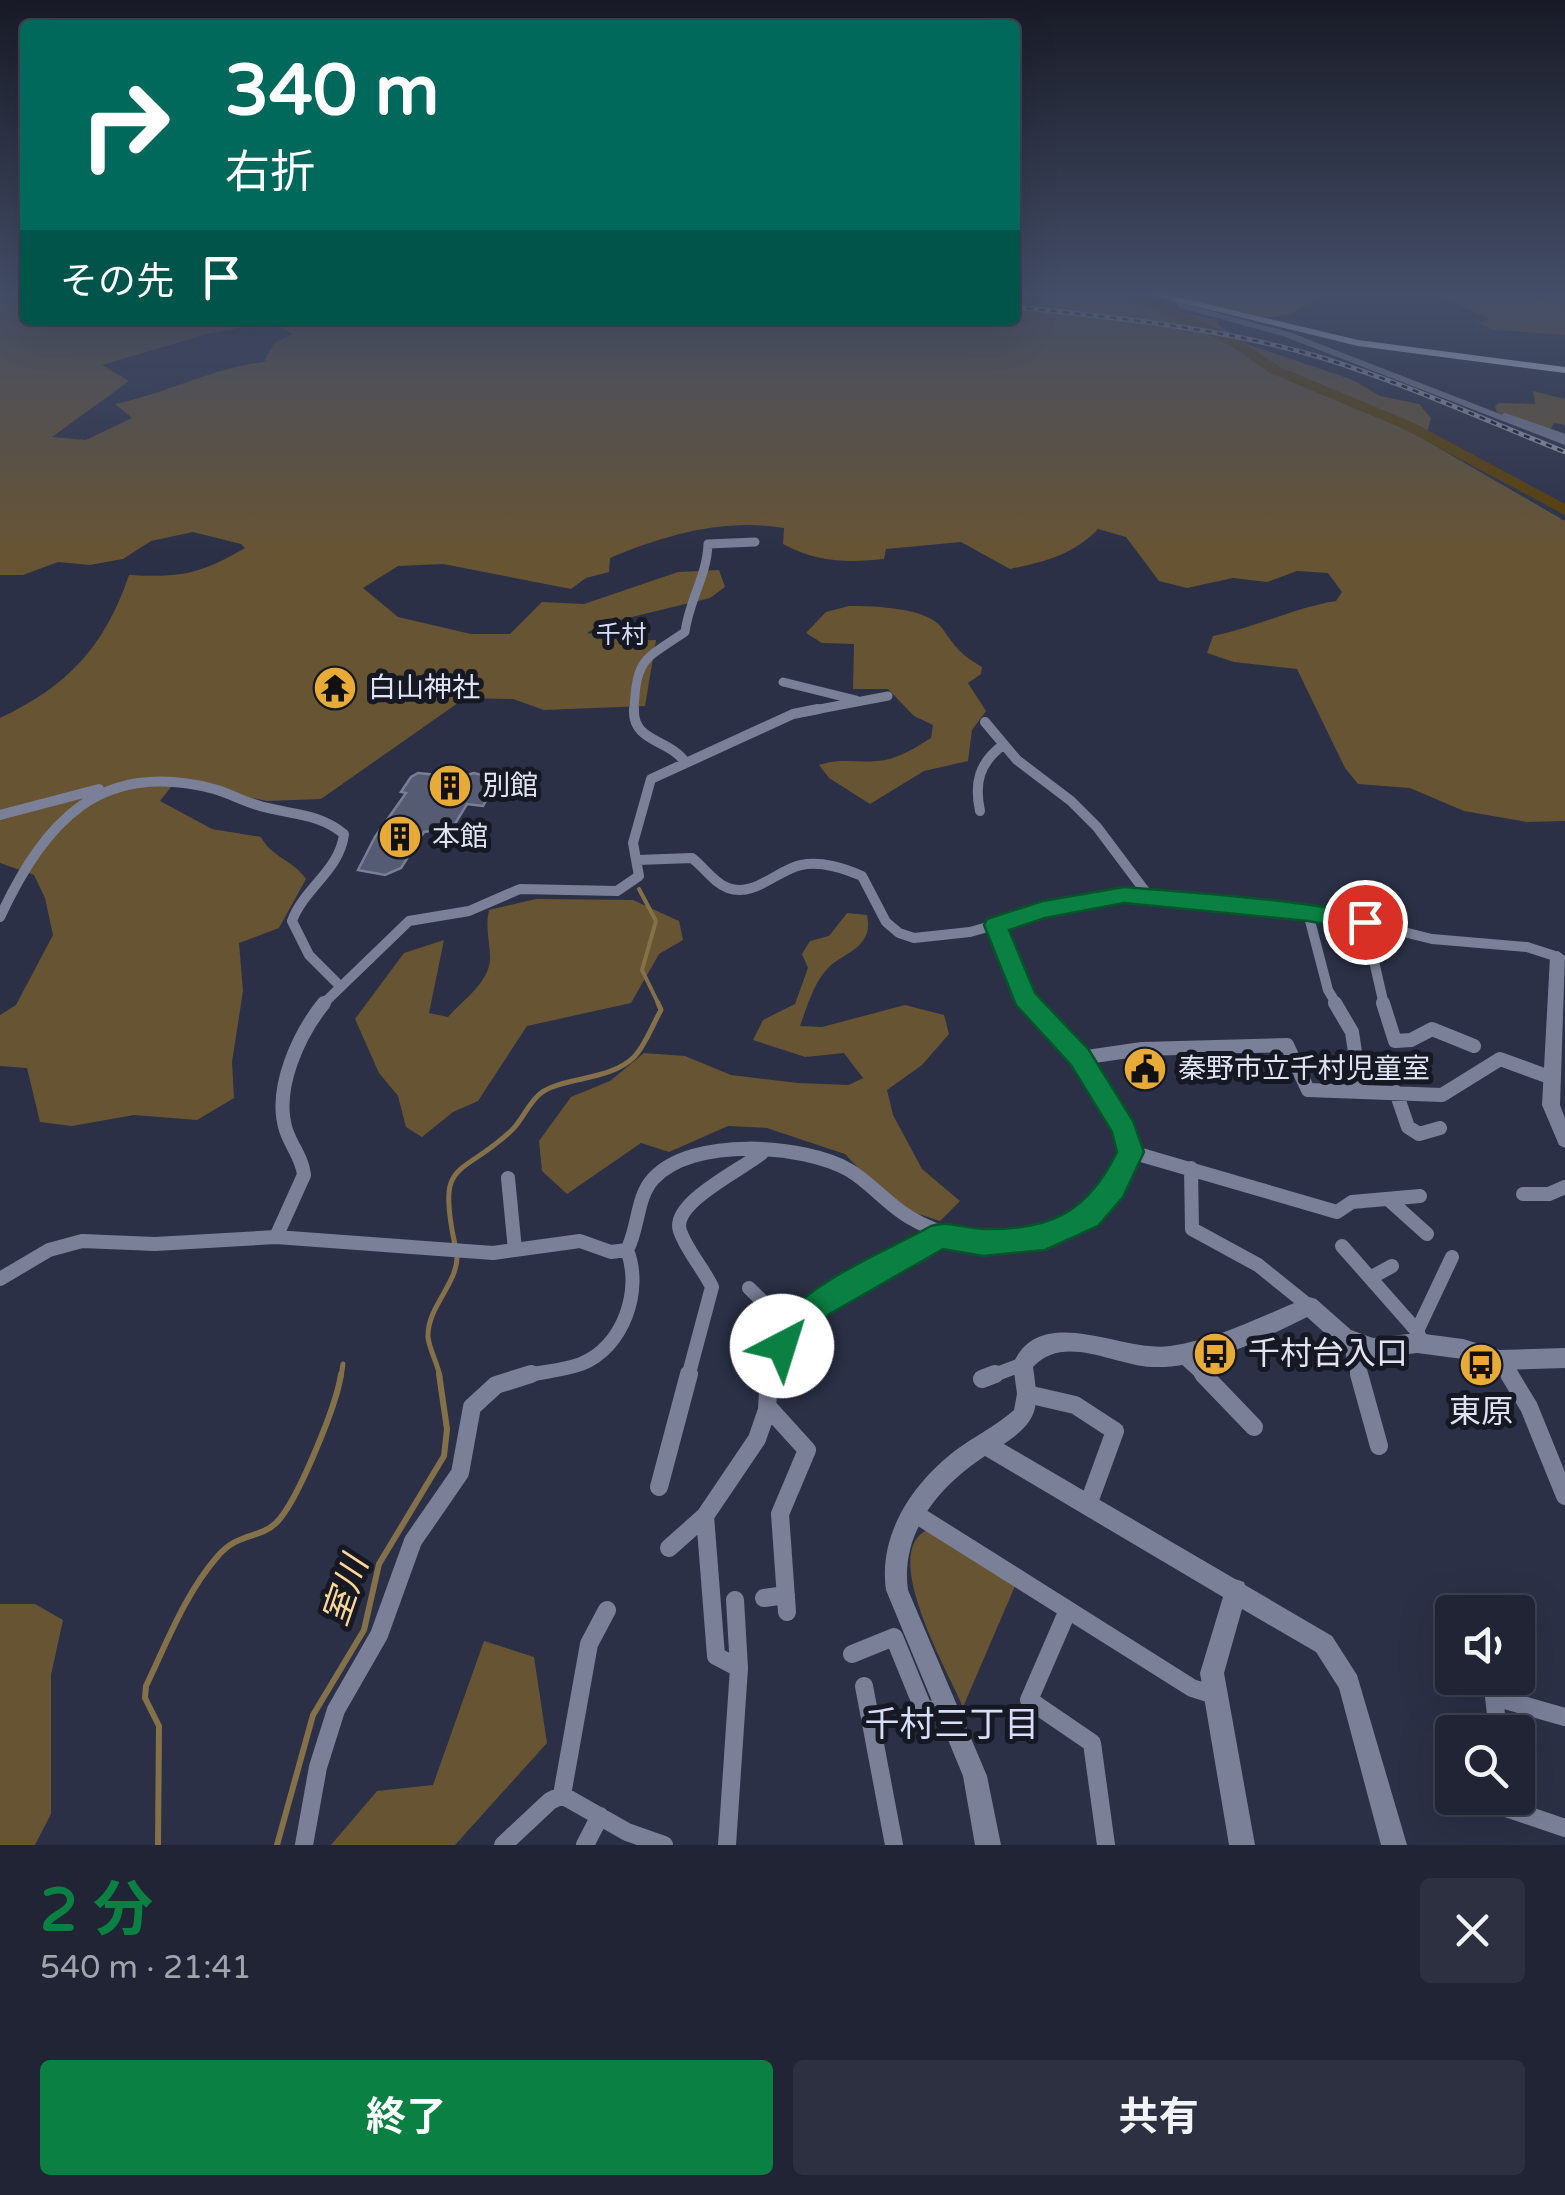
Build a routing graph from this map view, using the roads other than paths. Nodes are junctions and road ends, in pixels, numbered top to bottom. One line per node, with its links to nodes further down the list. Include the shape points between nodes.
1 (1407, 381): 2 (street)
2 (1565, 439)
3 (755, 542): 9 (street, via 708,544 685,632 647,654 638,673 632,712 637,730 675,749)
4 (783, 682): 6 (street)
5 (888, 696): 6 (street)
6 (856, 700): 9 (street, via 793,714)
7 (984, 722): 8 (street)
8 (1003, 745): 11 (street, via 976,776); 14 (street, via 1098,827)
9 (684, 762): 13 (street, via 644,786 633,841)
10 (113, 786): 12 (street); 16 (street, via 86,800 42,840); 20 (street, via 211,788 334,824 345,842 292,921 308,955)
11 (980, 811)
12 (0, 814)
13 (638, 860): 18 (street, via 692,858 736,890 752,889 801,864 826,864 862,876 882,919 900,933 935,938); 20 (street, via 636,882 617,892 519,889 474,910 410,919)
14 (1148, 895): 15 (street); 18 (street, via 1043,910)
15 (1308, 913): 17 (street); 24 (street, via 1328,990 1352,1032)
16 (0, 917)
17 (1365, 922): 19 (street); 21 (street, via 1396,1041 1432,1029)
18 (996, 925): 22 (street, via 1025,998)
19 (1558, 957): 23 (street)
20 (340, 986): 38 (street, via 310,1018 293,1050 284,1134 303,1166 303,1183)
21 (1474, 1046)
22 (1080, 1058): 24 (street, via 1142,1049 1287,1045 1308,1090); 28 (street)
23 (1552, 1078): 25 (street, via 1500,1058 1442,1095); 27 (street, via 1553,1118)
24 (1361, 1092): 25 (street)
25 (1396, 1092): 26 (street, via 1408,1127)
26 (1435, 1133)
27 (1565, 1140)
28 (1131, 1152): 30 (street); 37 (street, via 1103,1204 1045,1237 983,1242)
29 (762, 1153): 37 (street, via 837,1165); 41 (street, via 716,1148 674,1162 645,1187); 61 (street, via 679,1216 712,1288)
30 (1192, 1168): 35 (street, via 1337,1212 1352,1202); 47 (street, via 1192,1229 1258,1264)
31 (508, 1178): 40 (street)
32 (1565, 1188): 33 (street)
33 (1523, 1194)
34 (1420, 1196): 35 (street)
35 (1388, 1199): 36 (street)
36 (1426, 1234)
37 (940, 1236): 48 (street, via 818,1305)
38 (276, 1237): 40 (street); 45 (street, via 82,1241 49,1250)
39 (1342, 1246): 44 (street)
40 (515, 1250): 41 (street, via 580,1241)
41 (627, 1250): 84 (street, via 635,1267 630,1302 611,1344 567,1371 503,1381 470,1409 460,1475 416,1536 382,1628 324,1741)
42 (1452, 1258): 49 (street)
43 (1392, 1266): 44 (street)
44 (1370, 1278): 49 (street)
45 (0, 1279)
46 (749, 1288): 48 (street)
47 (1309, 1306): 50 (street); 51 (street, via 1228,1343)
48 (794, 1332): 57 (street, via 770,1366)
49 (1420, 1338): 50 (street, via 1373,1348); 53 (street)
50 (1349, 1340): 60 (street)
51 (1180, 1354): 54 (street, via 1148,1359 1048,1341); 58 (street)
52 (1565, 1358): 53 (street)
53 (1500, 1360): 62 (street, via 1529,1407)
54 (1023, 1364): 55 (street); 56 (street)
55 (982, 1379)
56 (1027, 1394): 59 (street, via 1023,1415); 63 (street, via 1075,1405 1114,1430)
57 (768, 1407): 65 (street, via 749,1455); 68 (street, via 807,1450 780,1514 786,1604)
58 (1254, 1427)
59 (986, 1446): 63 (street); 64 (street, via 952,1469)
60 (1380, 1446)
61 (660, 1487)
62 (1565, 1496)
63 (1088, 1505): 67 (street)
64 (914, 1513): 71 (street); 77 (street, via 898,1538 894,1578)
65 (704, 1516): 66 (street); 73 (street, via 716,1656)
66 (669, 1548)
67 (1236, 1590): 75 (street, via 1212,1674); 93 (street, via 1310,1634 1339,1662)
68 (764, 1598)
69 (735, 1600): 73 (street)
70 (606, 1610): 79 (street, via 584,1667)
71 (1068, 1610): 75 (street, via 1192,1688); 91 (street, via 1029,1700 1092,1743)
72 (852, 1654): 77 (street, via 894,1637 923,1708)
73 (738, 1668): 88 (street)
74 (864, 1686): 89 (street)
75 (1214, 1695): 92 (street)
76 (1513, 1695): 78 (street)
77 (950, 1714): 90 (street, via 975,1776)
78 (1565, 1716)
79 (562, 1795): 81 (street); 85 (street)
80 (1527, 1815): 82 (street)
81 (600, 1816): 83 (street); 86 (street)
82 (1565, 1828)
83 (625, 1838): 87 (street)
84 (304, 1845)
85 (503, 1845)
86 (585, 1845)
87 (664, 1845)
88 (728, 1845)
89 (894, 1845)
90 (988, 1845)
91 (1106, 1845)
92 (1242, 1845)
93 (1394, 1845)

